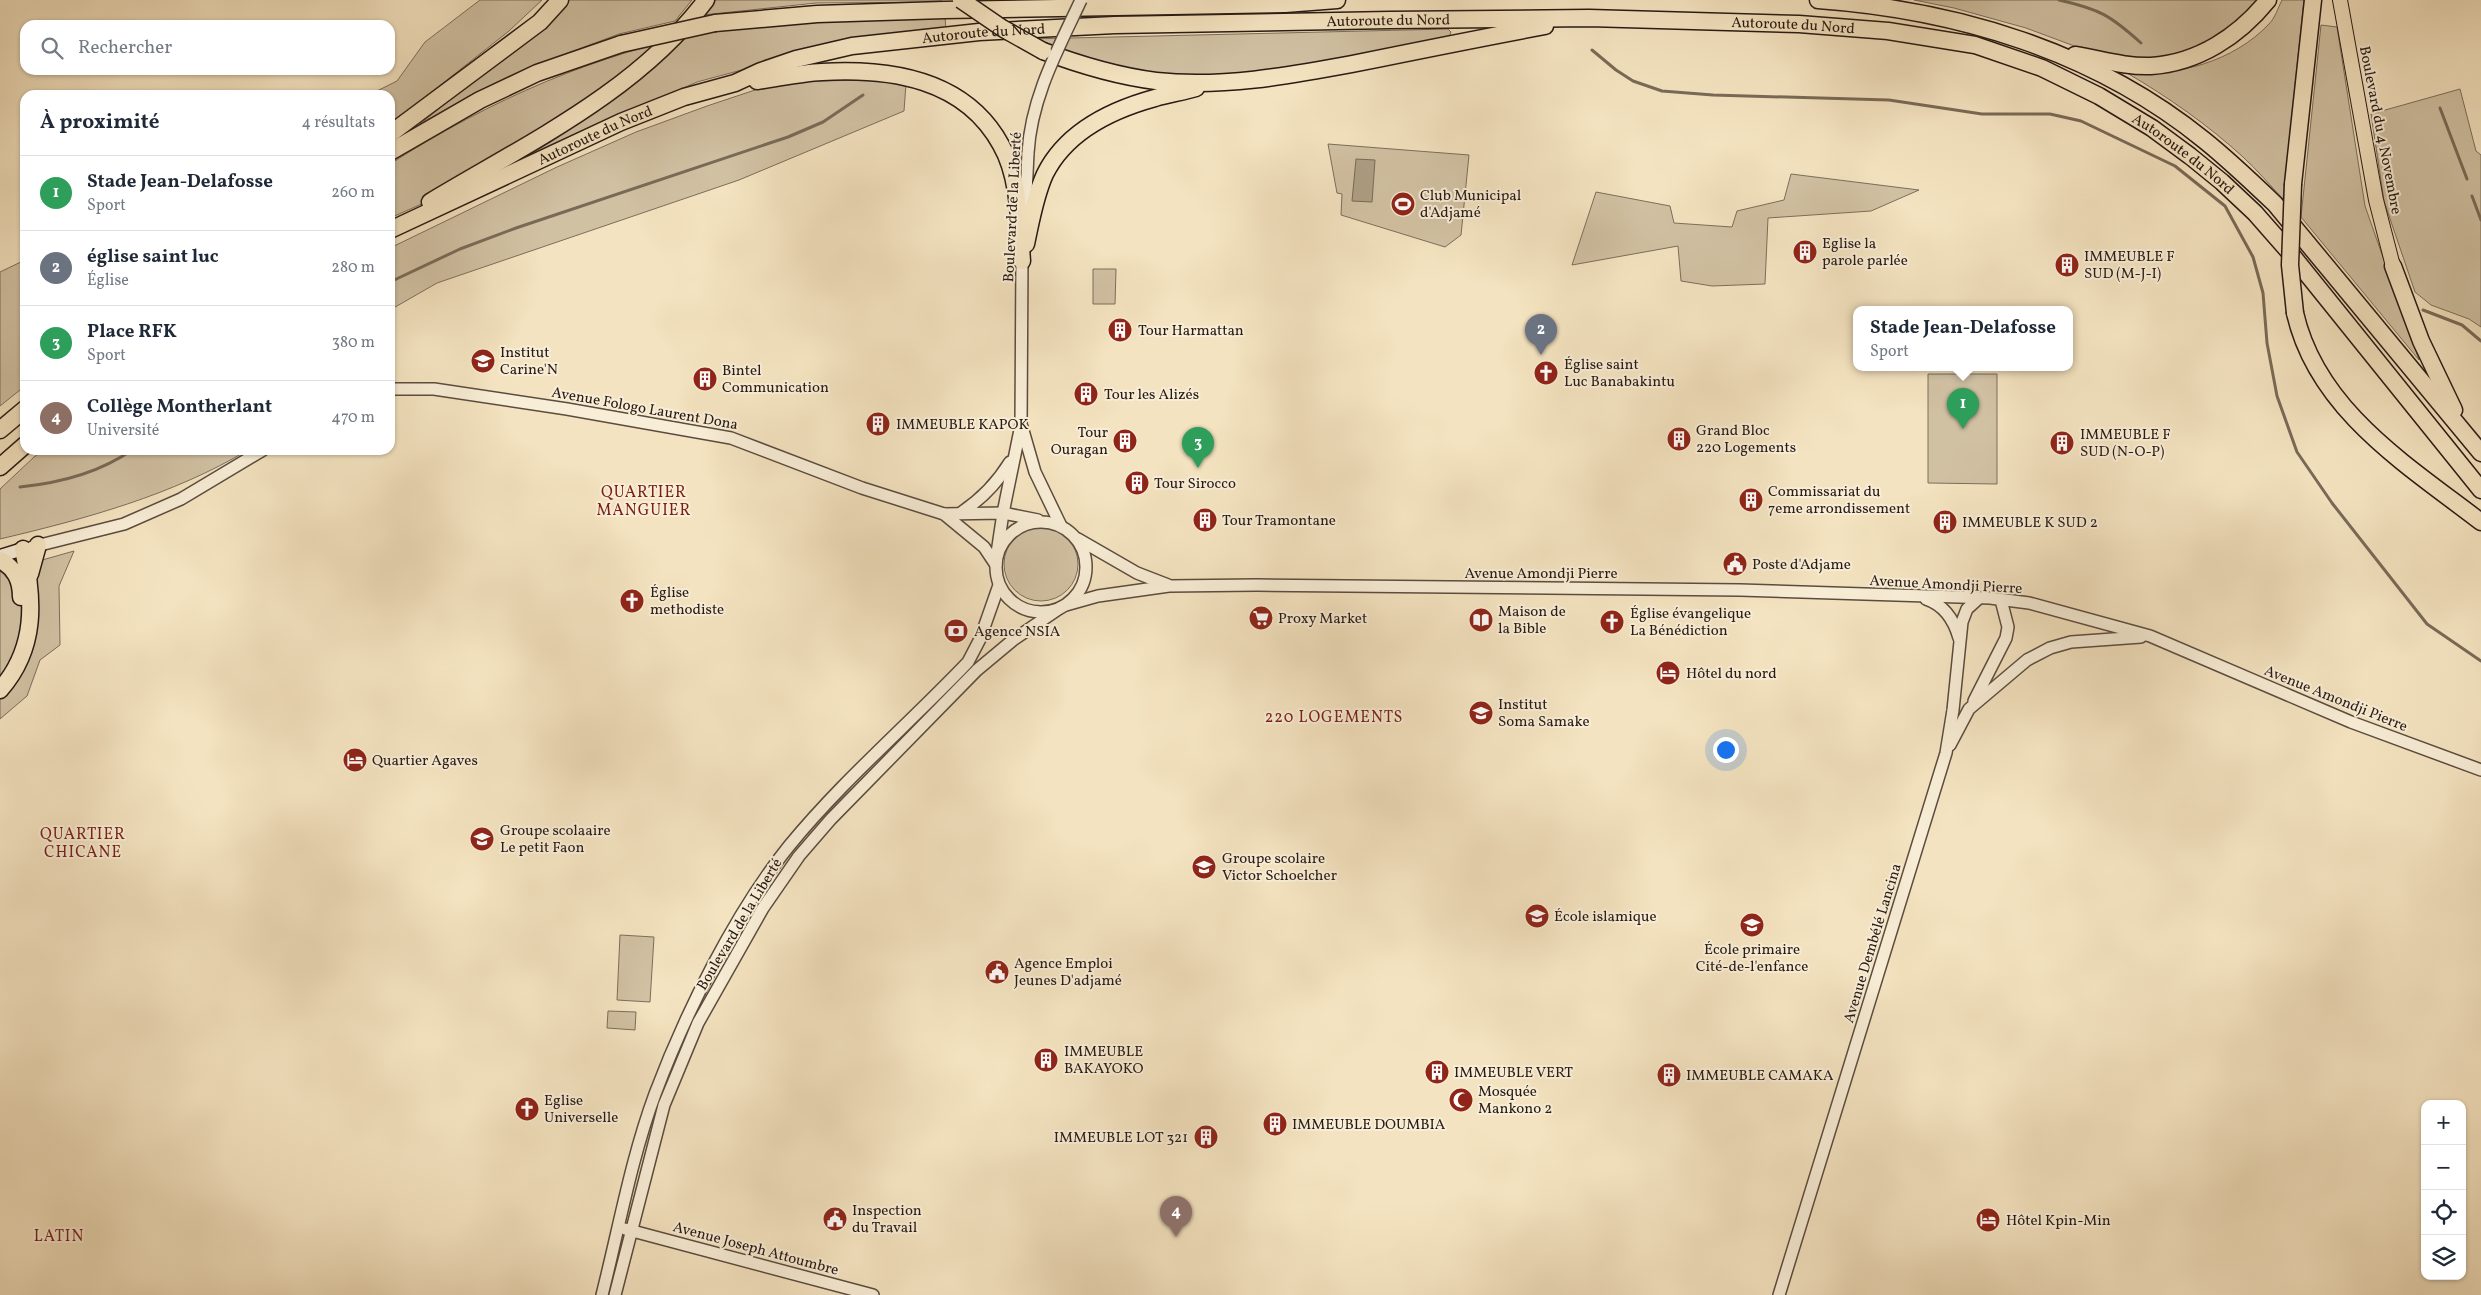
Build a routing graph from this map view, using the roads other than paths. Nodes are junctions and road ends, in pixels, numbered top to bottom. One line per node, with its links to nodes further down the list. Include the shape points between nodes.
1 (560, 0): 14 (highway, via 533,28)
2 (706, 0): 16 (highway, via 657,52 613,88 570,118)
3 (961, 0): 13 (highway, bridge, via 1043,51 1082,65 1158,81)
4 (1080, 0): 18 (street, Boulevard de la Liberté, bridge, via 1037,101 1029,135)
5 (1336, 0): 15 (highway, Autoroute du Nord, bridge, via 1286,4 827,14 715,23 621,44 537,73 480,100)
6 (1818, 0): 11 (highway, Autoroute du Nord, via 1939,16)
7 (2268, 0): 11 (highway, via 2235,34 2193,56 2172,62 2150,66 2119,64)
8 (2314, 0): 35 (highway, bridge, via 2292,184 2290,264 2295,312 2307,350 2317,370 2346,410 2402,461)
9 (2340, 0): 19 (main road, Boulevard du 4 Novembre, via 2376,200)
10 (1589, 18): 12 (highway, Autoroute du Nord, via 1125,25 978,32 852,46 796,59); 13 (highway, via 1299,74); 30 (highway, Autoroute du Nord, via 1799,24 1888,31 1975,45 2042,68 2099,96 2190,156 2256,214)
11 (2054, 52): 24 (highway, Autoroute du Nord, via 2110,79 2168,114 2237,168 2311,246)
12 (735, 83): 17 (highway, Autoroute du Nord, via 684,97 622,122); 18 (highway, via 822,72 861,72 896,74 947,90 966,102 984,120 1002,146 1017,204)
13 (1210, 83): 18 (highway, via 1111,114 1084,130 1060,151 1045,175 1035,201)
14 (395, 130)
15 (395, 149)
16 (395, 225)
17 (395, 226)
18 (1022, 261): 22 (street, Boulevard de la Liberté)
19 (2393, 266): 24 (highway, via 2421,341)
20 (395, 389): 33 (street, Avenue Fologo Laurent Dona, via 434,389 731,438 862,488)
21 (20, 412): 23 (highway)
22 (1021, 425): 27 (street, Boulevard de la Liberté); 36 (street, Boulevard de la Liberté, via 1036,472)
23 (0, 430)
24 (2467, 436): 26 (highway, Autoroute du Nord)
25 (20, 449): 29 (highway)
26 (2481, 453)
27 (1015, 454): 31 (street, via 997,482 980,500); 32 (street, Boulevard de la Liberté)
28 (256, 455): 38 (street, via 181,499 124,524)
29 (0, 467)
30 (2481, 490)
31 (962, 512): 32 (street, Avenue Fologo Laurent Dona); 33 (street, Avenue Fologo Laurent Dona)
32 (1003, 513): 34 (street, Avenue Fologo Laurent Dona); 39 (street, Boulevard de la Liberté)
33 (944, 514): 40 (street, Avenue Fologo Laurent Dona, via 984,547)
34 (1047, 521): 36 (street); 39 (street, via 1018,527 1002,542)
35 (2481, 522)
36 (1061, 526): 37 (street)
37 (1076, 538): 43 (street, Avenue Amondji Pierre, via 1137,572); 47 (street, via 1084,551 1087,566 1081,588)
38 (15, 553): 41 (highway); 41 (highway, via 9,565)
39 (997, 553): 40 (street)
40 (996, 565): 42 (street)
41 (24, 578): 50 (highway, via 18,634); 51 (highway, via 32,610 29,628 16,667)
42 (999, 585): 47 (street, via 1013,602 1032,612 1046,612); 55 (street, Boulevard de la Liberté, via 968,662 794,840 726,944 654,1095)
43 (1170, 586): 44 (street, Avenue Amondji Pierre, via 1637,589); 47 (street, Avenue Amondji Pierre, via 1098,596)
44 (1917, 596): 45 (street, Avenue Amondji Pierre); 49 (street, via 1941,606 1956,626)
45 (1978, 599): 46 (street, Avenue Amondji Pierre); 49 (street, Avenue Dembélé Lancina, via 1967,610 1962,622)
46 (2001, 600): 48 (street, Avenue Amondji Pierre, via 2029,603); 52 (street, via 2008,627 2006,638)
47 (1068, 605): 56 (street, Boulevard de la Liberté, via 1013,640 977,670 799,856 763,908 698,1023 664,1105)
48 (2150, 636): 52 (street, via 2071,642 2050,648 2010,672); 54 (street, Avenue Amondji Pierre, via 2351,722)
49 (1961, 645): 53 (street, Avenue Dembélé Lancina)
50 (0, 677)
51 (0, 690)
52 (1969, 709): 53 (street)
53 (1946, 753): 60 (street, Avenue Dembélé Lancina)
54 (2481, 770)
55 (619, 1227): 56 (street, Avenue Joseph Attoumbre); 57 (street, Boulevard de la Liberté)
56 (631, 1232): 58 (street, Boulevard de la Liberté); 59 (street, Avenue Joseph Attoumbre)
57 (602, 1295)
58 (616, 1295)
59 (873, 1295)
60 (1779, 1295)

